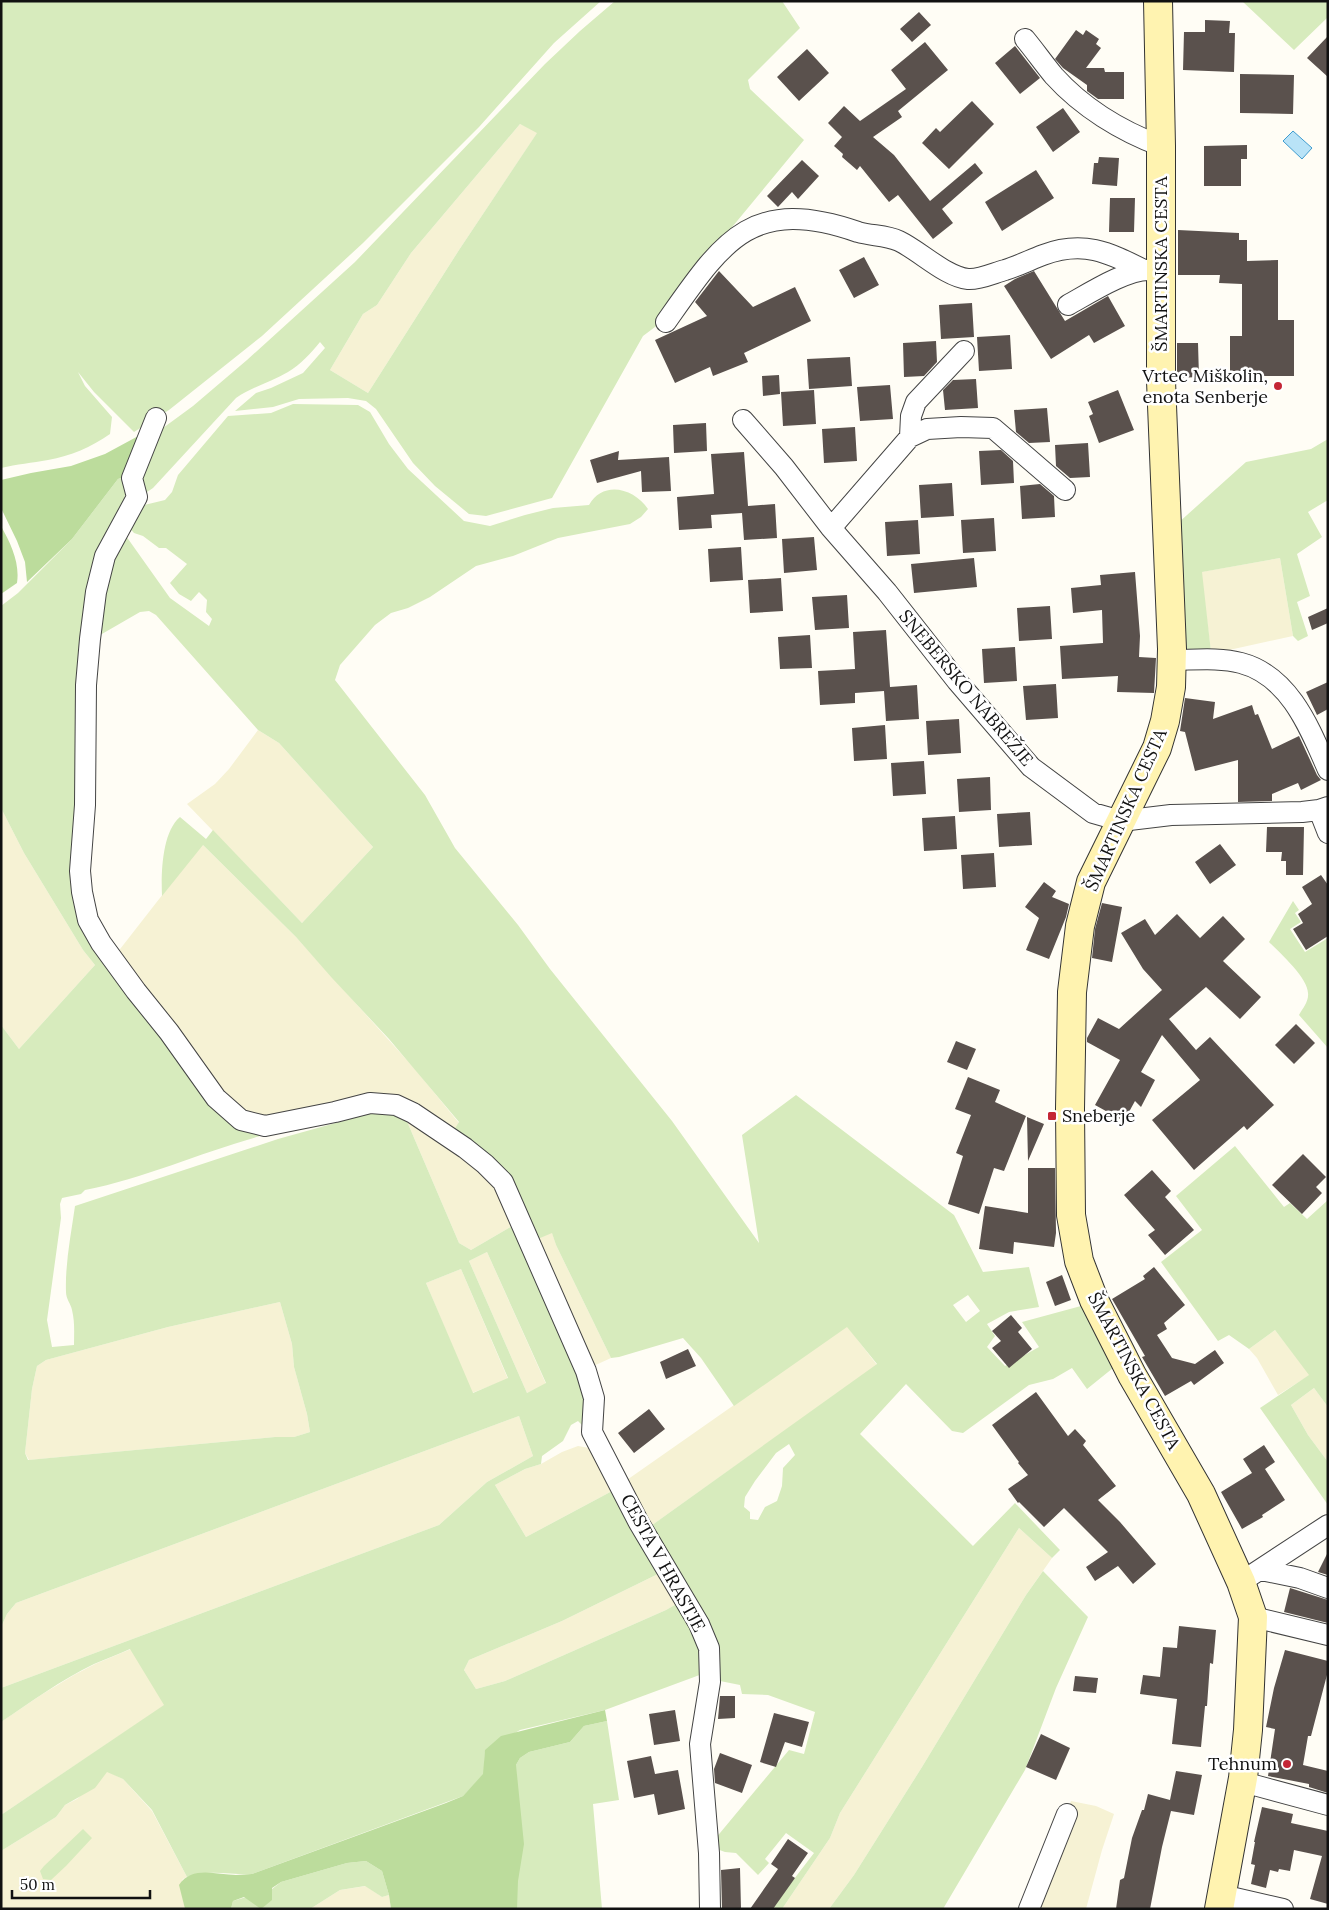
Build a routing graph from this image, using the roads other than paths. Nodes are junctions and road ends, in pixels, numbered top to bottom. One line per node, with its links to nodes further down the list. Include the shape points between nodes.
1 (1158, 1): 3 (main road, ŠMARTINSKA CESTA)
2 (1025, 39): 3 (street, via 1055,77 1086,105 1128,132)
3 (1161, 146): 4 (main road, ŠMARTINSKA CESTA)
4 (1152, 270): 5 (street, via 1113,280); 6 (street, via 1106,252 1074,247 970,279 954,276 893,238 834,223 792,218 753,226 725,245); 13 (main road, ŠMARTINSKA CESTA, via 1161,381)
5 (1068, 305)
6 (666, 322)
7 (964, 351): 10 (street, via 916,402 911,416)
8 (156, 418): 27 (street, CESTA V HRASTJE, via 132,478 137,497 105,556 96,592 86,685 85,806 80,871 88,920 101,943 216,1098 241,1120 265,1126 370,1103 396,1105 465,1148 503,1182 586,1372 594,1398 592,1432 639,1523 699,1624 709,1648 710,1682 700,1744)
9 (743, 420): 12 (street, SNEBERSKO NABREŽJE)
10 (910, 438): 11 (street, via 927,428 993,428); 12 (street)
11 (1065, 490)
12 (831, 528): 16 (street, SNEBERSKO NABREŽJE, via 1031,767 1093,813)
13 (1171, 660): 14 (street, via 1224,660 1258,670 1296,704); 16 (main road, ŠMARTINSKA CESTA, via 1171,687 1157,748)
14 (1328, 770)
15 (1324, 809): 16 (street, via 1171,815); 17 (street)
16 (1121, 821): 19 (main road, ŠMARTINSKA CESTA, via 1091,882 1080,926 1072,992 1071,1215 1079,1260 1094,1300 1132,1375)
17 (1328, 833)
18 (1328, 1525): 19 (street)
19 (1251, 1576): 20 (street, via 1300,1578); 21 (main road, ŠMARTINSKA CESTA)
20 (1328, 1588)
21 (1253, 1617): 22 (street); 23 (main road, ŠMARTINSKA CESTA)
22 (1328, 1635)
23 (1243, 1782): 24 (street); 26 (main road, ŠMARTINSKA CESTA)
24 (1328, 1805)
25 (1067, 1814): 28 (street)
26 (1221, 1902): 29 (street)
27 (710, 1909)
28 (1029, 1909)
29 (1283, 1909)

